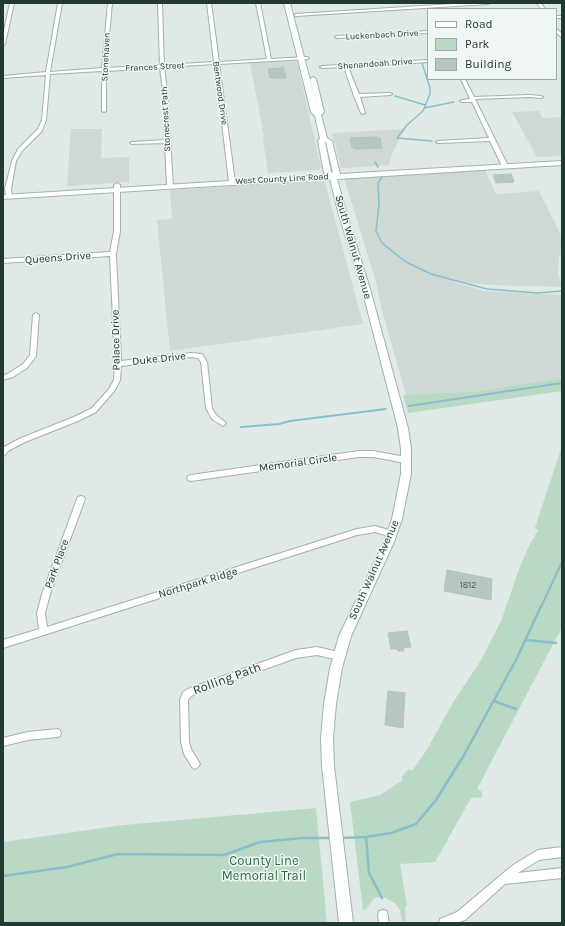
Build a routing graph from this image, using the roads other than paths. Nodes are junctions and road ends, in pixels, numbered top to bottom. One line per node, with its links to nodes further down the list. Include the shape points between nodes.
1 (12, 3): 16 (street)
2 (60, 3): 25 (street)
3 (110, 3): 24 (street, Stonehaven)
4 (160, 3): 21 (street, Stonecrest Path)
5 (209, 3): 20 (street, Bentwood Drive)
6 (258, 3): 18 (street)
7 (287, 3): 17 (street, South Walnut Avenue)
8 (293, 3): 13 (street, South Walnut Avenue)
9 (376, 3): 12 (street)
10 (488, 4): 11 (street)
11 (435, 6): 12 (street)
12 (379, 10): 13 (street)
13 (296, 15): 17 (street, South Walnut Avenue)
14 (427, 32): 15 (street, Luckenbach Drive)
15 (337, 37)
16 (3, 44)
17 (304, 58): 18 (street, Frances Street); 42 (street, South Walnut Avenue, via 314,112 318,115 324,139 321,141)
18 (269, 60): 20 (street, Frances Street)
19 (427, 60): 22 (street, Shenandoah Drive)
20 (216, 63): 21 (street, Frances Street); 43 (street, Bentwood Drive)
21 (162, 66): 24 (street, Frances Street); 36 (street, Stonecrest Path)
22 (346, 66): 23 (street, Shenandoah Drive); 29 (street)
23 (322, 67)
24 (104, 70): 25 (street, Frances Street); 33 (street, Stonehaven)
25 (48, 73): 26 (street, Frances Street); 46 (street, via 43,124 38,133 20,150 14,161)
26 (3, 77)
27 (464, 80): 31 (street)
28 (390, 94): 29 (street)
29 (356, 96): 34 (street)
30 (541, 97): 31 (street)
31 (473, 99): 32 (street); 35 (street)
32 (462, 101)
33 (104, 111)
34 (363, 113)
35 (492, 140): 37 (street); 41 (street)
36 (167, 141): 38 (street); 44 (street, Stonecrest Path)
37 (438, 142)
38 (132, 143)
39 (562, 158): 41 (street, West County Line Road)
40 (562, 163): 41 (street, West County Line Road)
41 (504, 164): 42 (street, West County Line Road)
42 (333, 174): 43 (street, West County Line Road); 54 (street, South Walnut Avenue, via 403,428)
43 (232, 180): 44 (street, West County Line Road)
44 (170, 184): 45 (street, West County Line Road)
45 (117, 188): 46 (street, West County Line Road); 47 (street, Palace Drive, via 117,230)
46 (6, 195)
47 (113, 254): 48 (street, Queens Drive); 50 (street, Palace Drive)
48 (3, 262)
49 (36, 315): 51 (street, via 33,356 25,366)
50 (118, 364): 52 (street, Duke Drive, via 200,356 204,362 209,408 214,417); 53 (street, Palace Drive, via 117,380 112,390 94,410)
51 (3, 378)
52 (223, 423)
53 (4, 450)
54 (406, 460): 55 (street, Memorial Circle, via 359,454); 57 (street, South Walnut Avenue, via 404,488)
55 (191, 478)
56 (81, 499): 58 (street, Park Place, via 46,594 41,613)
57 (392, 534): 58 (street, Northpark Ridge, via 375,529 357,532); 60 (street, South Walnut Avenue, via 352,617)
58 (44, 631): 59 (street, Northpark Ridge)
59 (3, 644)
60 (339, 656): 63 (street, Rolling Path, via 317,651 296,654 190,692 184,700 185,742); 67 (street, South Walnut Avenue, via 328,722 328,766)
61 (57, 733): 62 (street)
62 (3, 742)
63 (195, 764)
64 (562, 852): 66 (street, via 538,855)
65 (562, 873): 66 (street)
66 (503, 879): 68 (street, via 461,916)
67 (346, 923)
68 (444, 923)

